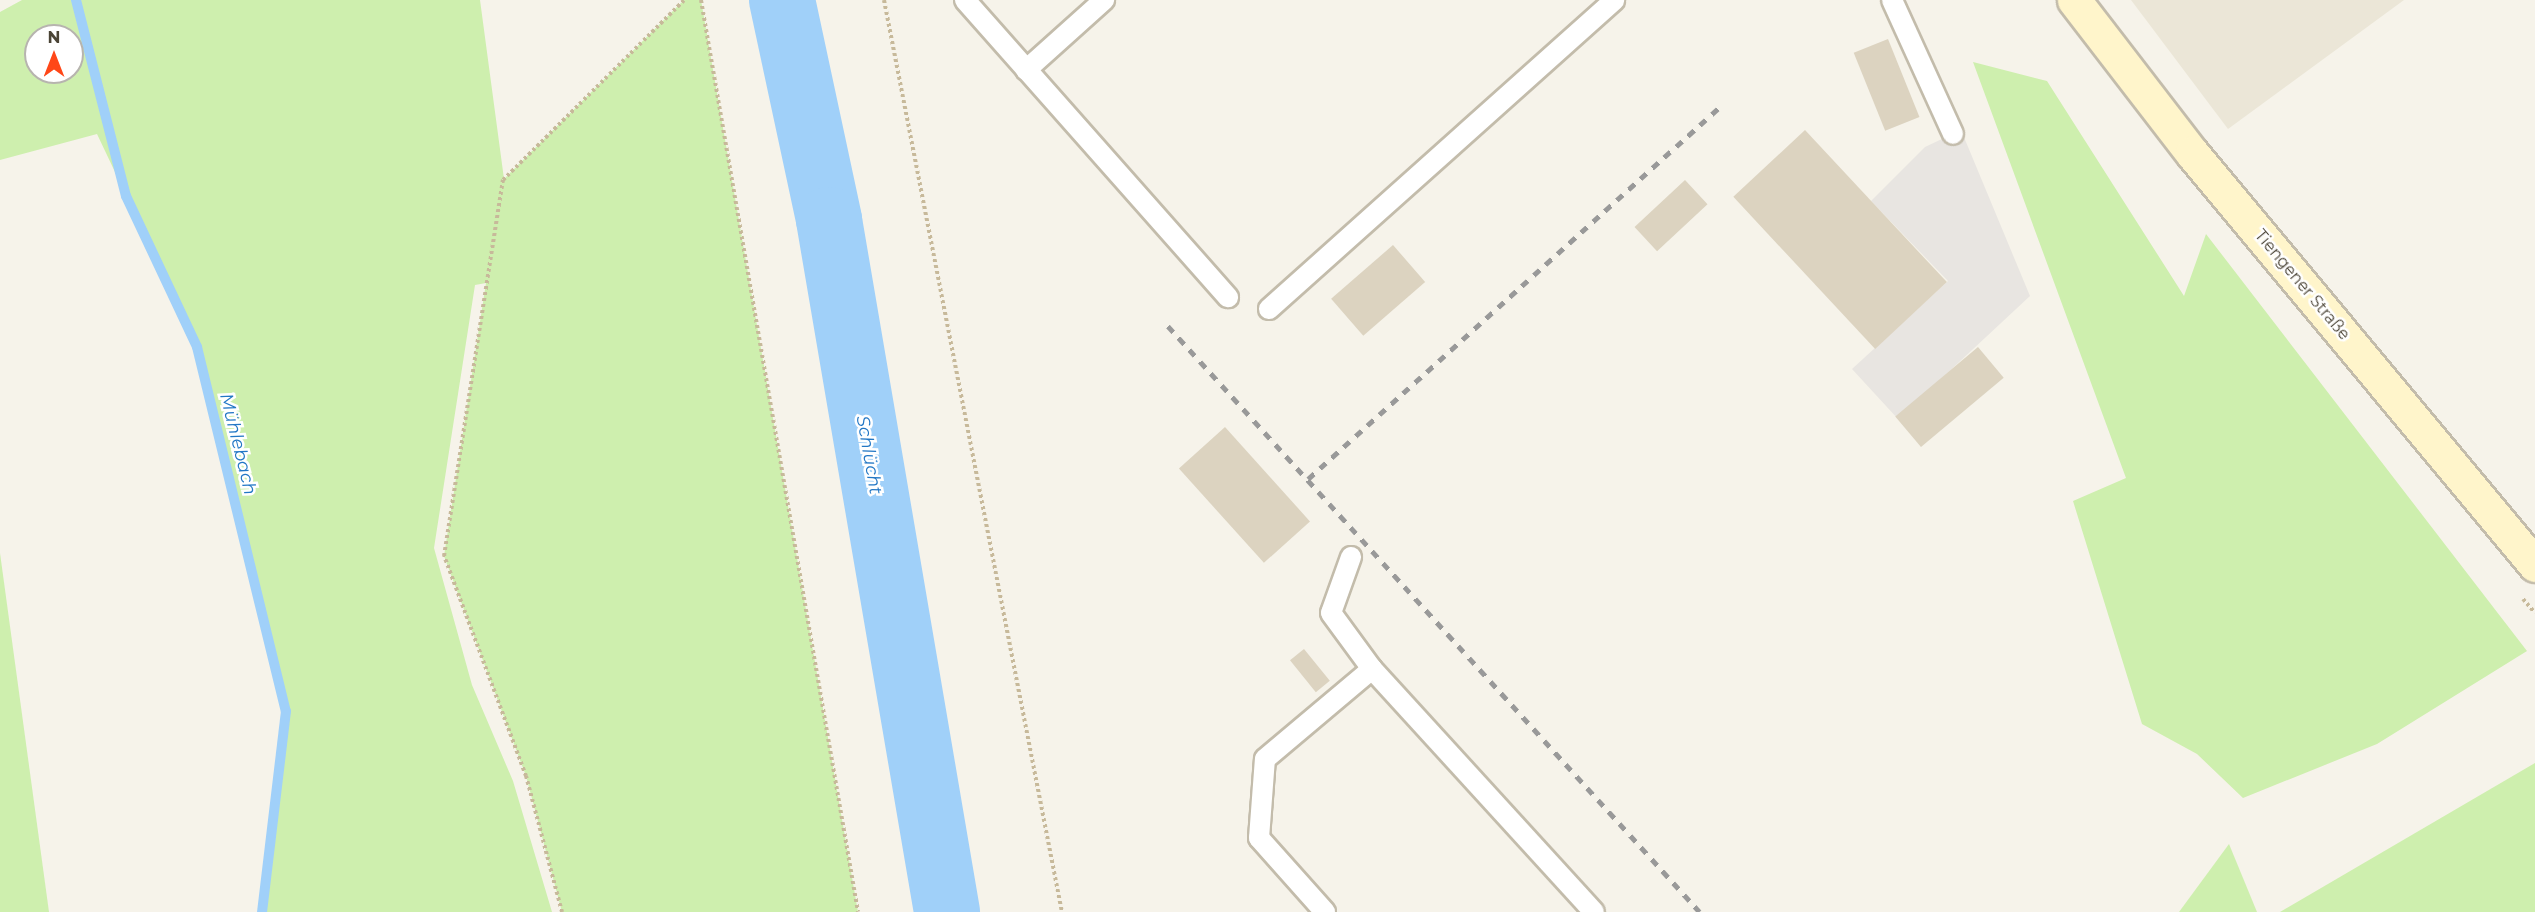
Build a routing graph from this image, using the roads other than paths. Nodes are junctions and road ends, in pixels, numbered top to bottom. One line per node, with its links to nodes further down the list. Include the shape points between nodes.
1 (965, 0): 6 (lane)
2 (1104, 0): 6 (lane)
3 (1614, 0): 9 (lane)
4 (1892, 0): 7 (lane)
5 (2074, 0): 11 (main road, Tiengener Straße, via 2192,153)
6 (1026, 70): 8 (lane)
7 (1953, 134)
8 (1228, 297)
9 (1269, 309)
10 (1352, 557): 12 (lane, via 1331,614)
11 (2535, 565)
12 (1372, 669): 13 (lane, via 1265,759 1259,838); 14 (lane)
13 (1325, 912)
14 (1594, 912)

